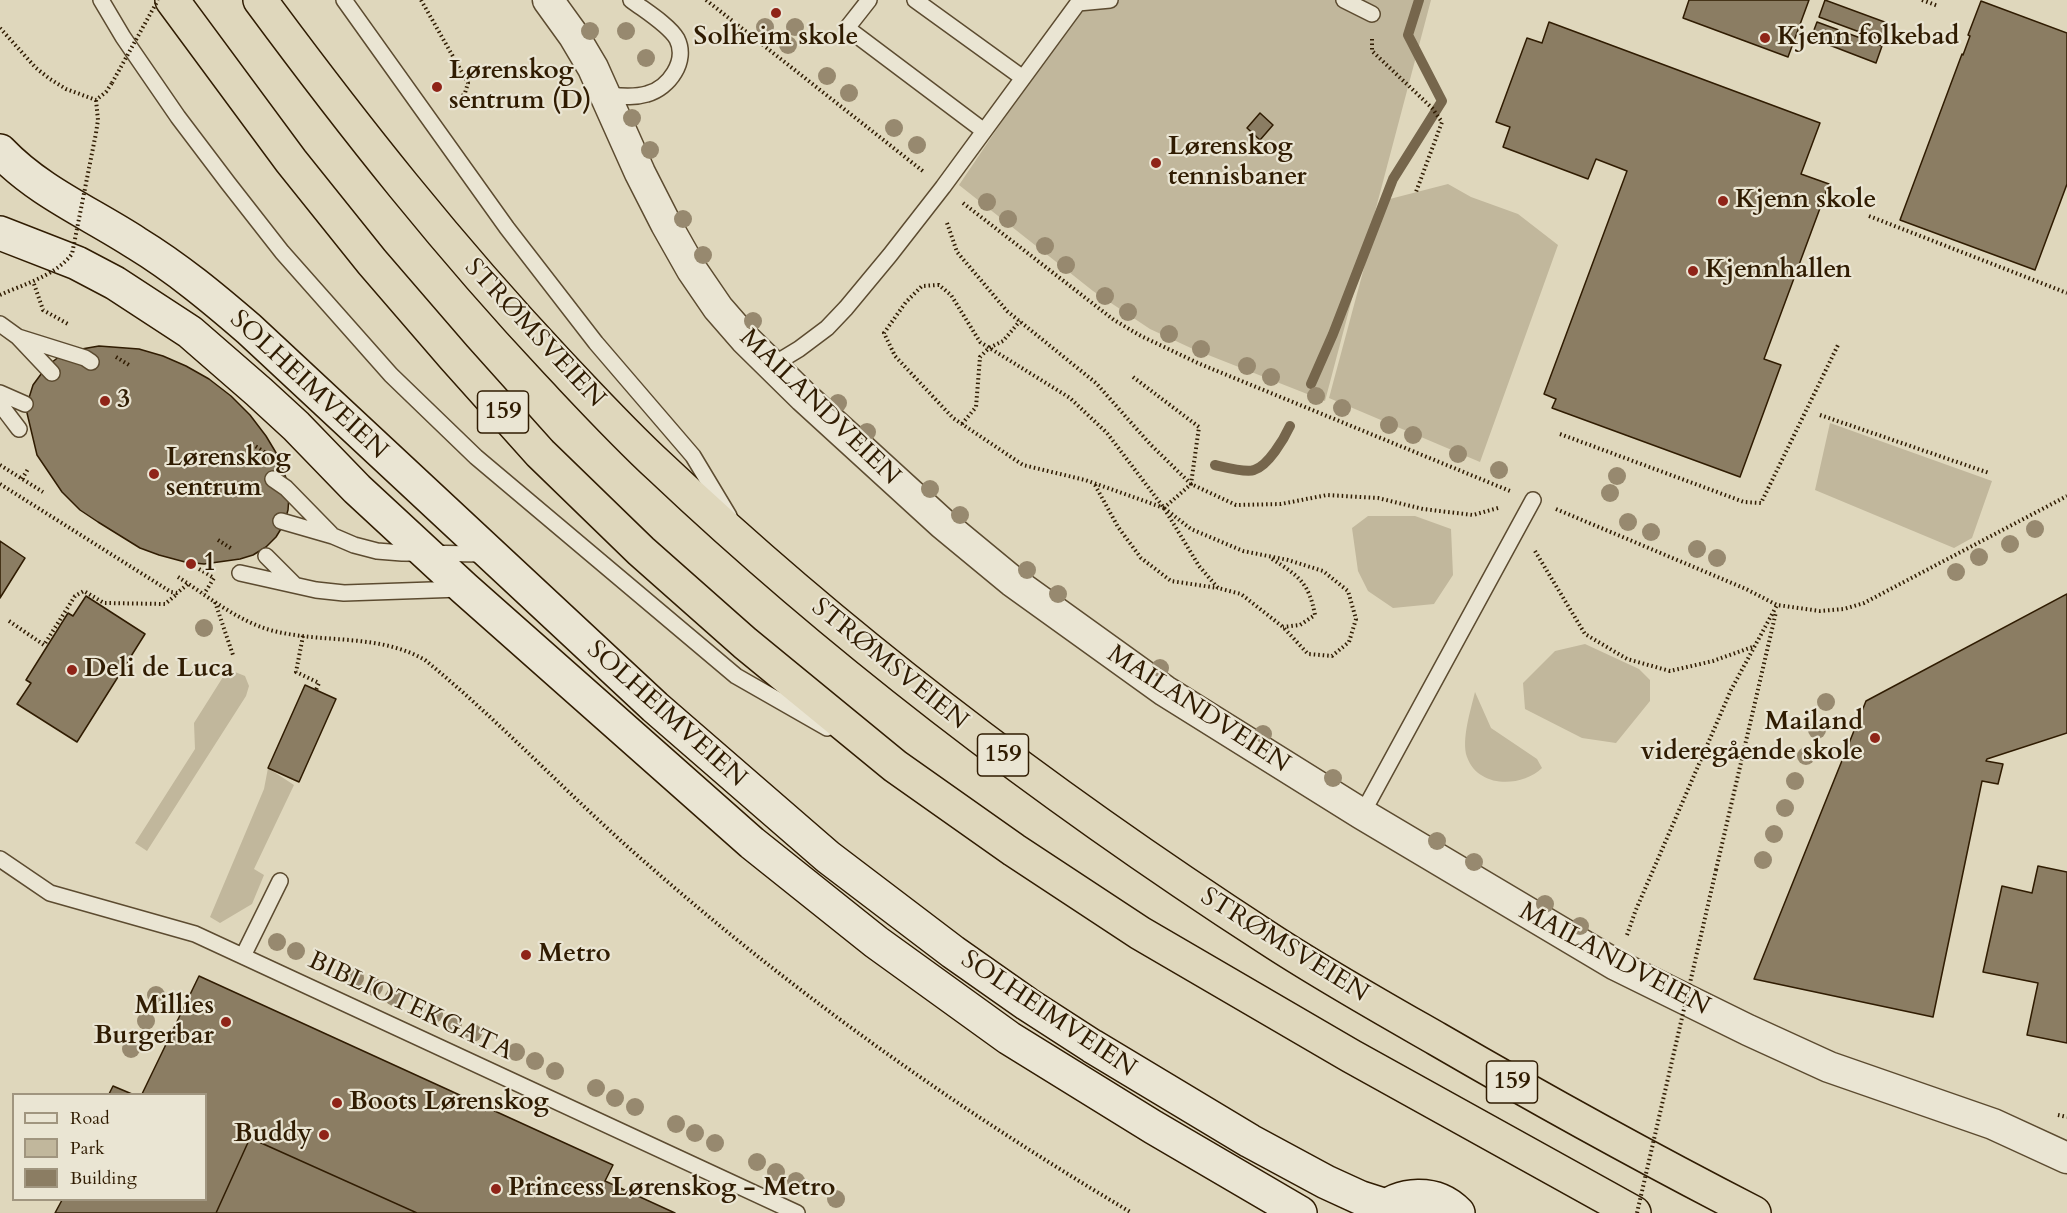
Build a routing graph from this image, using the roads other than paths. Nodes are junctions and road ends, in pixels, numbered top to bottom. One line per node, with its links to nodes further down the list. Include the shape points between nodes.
1 (101, 0): 37 (lane, via 178,117 282,252 391,375 476,457 736,676)
2 (172, 0): 37 (highway, 159, via 291,161 372,262 540,453 641,551 745,643)
3 (260, 0): 30 (highway, STRØMSVEIEN / 159, via 417,204 508,310 658,466)
4 (344, 0): 30 (lane, via 507,228 596,343 693,456)
5 (548, 0): 13 (street, MAILANDVEIEN, via 574,36)
6 (631, 0): 13 (lane, via 670,31 677,40 680,61 669,79 651,93)
7 (869, 0): 14 (lane, via 848,28)
8 (915, 0): 12 (lane)
9 (1110, 0): 12 (lane, via 1078,3)
10 (1344, 0): 11 (lane)
11 (1372, 14)
12 (1023, 78): 14 (lane)
13 (606, 94): 20 (street, MAILANDVEIEN, via 639,172 692,270 718,308)
14 (984, 131): 20 (lane, via 846,308 827,328)
15 (0, 151): 32 (main road, SOLHEIMVEIEN, via 48,192 139,244 211,297)
16 (0, 233): 31 (main road, SOLHEIMVEIEN, via 77,263 190,332 281,412)
17 (0, 324): 18 (lane)
18 (18, 337): 19 (lane); 21 (lane)
19 (92, 362)
20 (771, 366): 38 (street, MAILANDVEIEN, via 934,516 1012,581 1165,691)
21 (52, 373)
22 (0, 393): 24 (lane)
23 (0, 404): 25 (lane)
24 (25, 404)
25 (20, 429)
26 (273, 479): 29 (lane)
27 (1533, 500): 38 (lane)
28 (281, 521): 29 (lane)
29 (333, 536): 31 (lane, via 377,551)
30 (748, 546): 48 (highway, STRØMSVEIEN / 159, via 801,595 967,728 1137,851 1254,929 1513,1083)
31 (424, 553): 32 (lane); 36 (main road, SOLHEIMVEIEN)
32 (489, 555): 43 (main road, SOLHEIMVEIEN, via 772,810 953,952 1027,1005 1167,1093)
33 (266, 556): 35 (lane)
34 (240, 573): 35 (lane)
35 (294, 584): 36 (lane, via 344,593)
36 (464, 588): 45 (main road, SOLHEIMVEIEN, via 752,843 894,956 1029,1051)
37 (896, 766): 47 (highway, 159, via 1014,850 1150,939)
38 (1362, 814): 42 (street, MAILANDVEIEN, via 1570,939 1672,994 1829,1067 1993,1124)
39 (0, 859): 41 (lane, BIBLIOTEKGATA, via 50,893 195,934)
40 (280, 881): 41 (lane)
41 (243, 956): 44 (lane, BIBLIOTEKGATA)
42 (2067, 1158)
43 (1382, 1210): 46 (main road, via 1413,1196 1442,1201)
44 (797, 1213)
45 (1300, 1213)
46 (1458, 1213)
47 (1635, 1213)
48 (1754, 1213)

